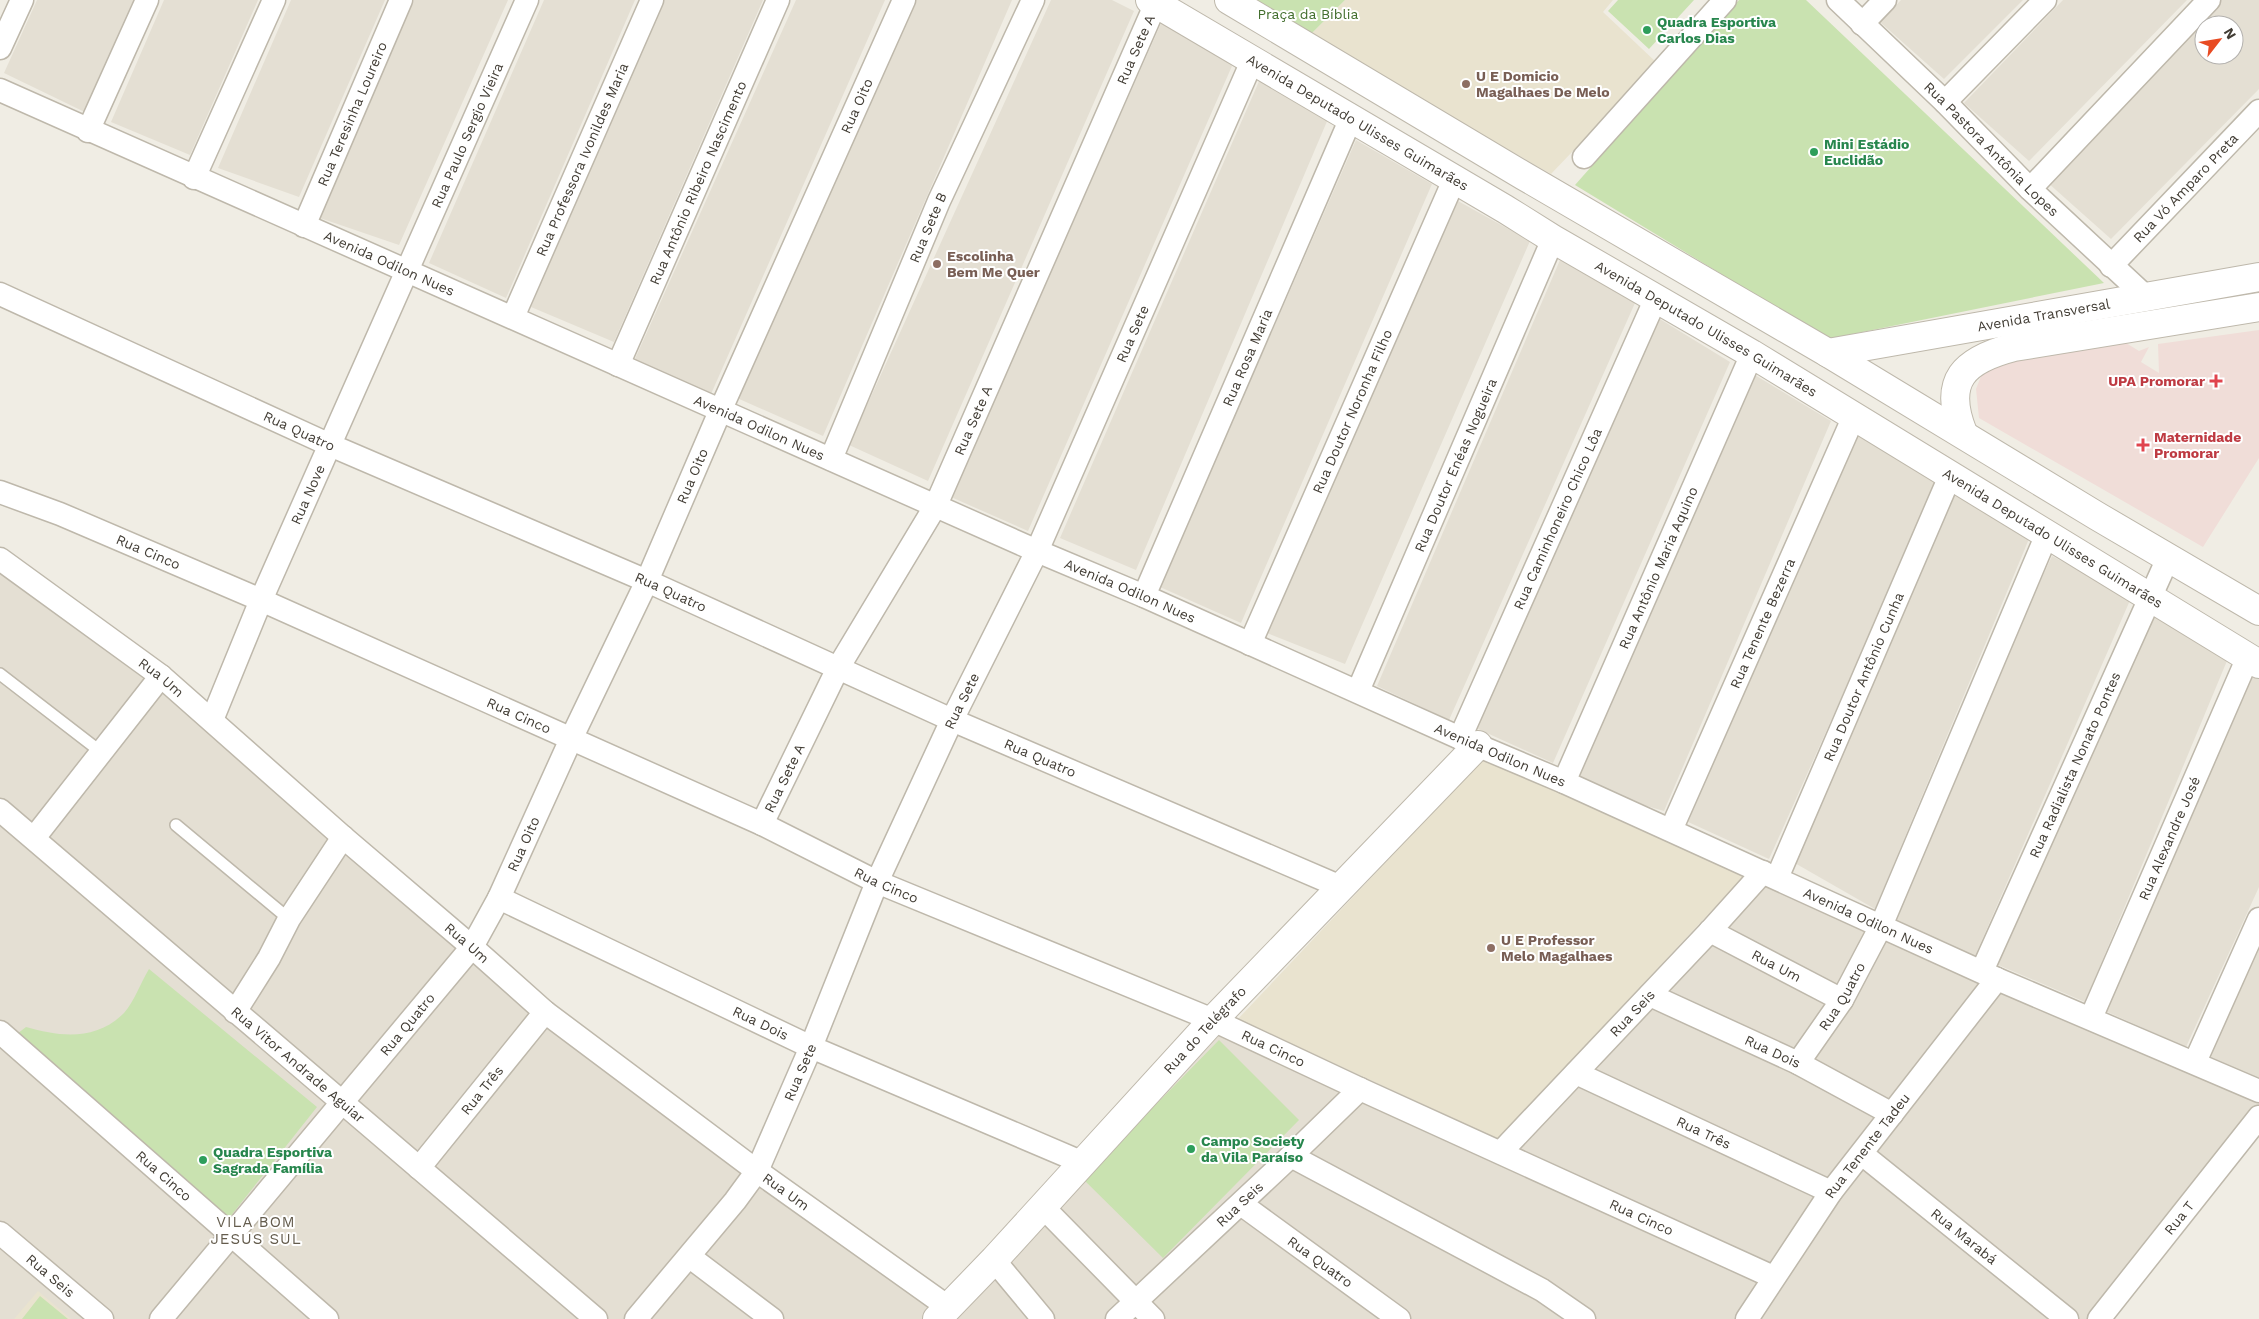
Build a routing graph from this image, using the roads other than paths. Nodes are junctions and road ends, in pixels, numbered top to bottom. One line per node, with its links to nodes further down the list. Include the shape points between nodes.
1 (22, 0): 18 (street)
2 (147, 0): 24 (street)
3 (274, 0): 27 (street)
4 (401, 0): 31 (street, Rua Teresinha Loureiro)
5 (527, 0): 34 (street, Rua Paulo Sergio Vieira)
6 (652, 0): 40 (street, Rua Professora Ivonildes Maria)
7 (778, 0): 43 (street, Rua Antônio Ribeiro Nascimento)
8 (904, 0): 44 (street, Rua Oito)
9 (1033, 0): 48 (street, Rua Sete B, via 939,201)
10 (1229, 0): 26 (street)
11 (1725, 0): 25 (street)
12 (1838, 0): 17 (street, Rua Pastora Antônia Lopes)
13 (1885, 0): 17 (street)
14 (2045, 0): 21 (street)
15 (2209, 0): 29 (street)
16 (1153, 2): 19 (street, Avenida Deputado Ulisses Guimarães); 51 (street, Rua Sete A)
17 (1862, 24): 21 (street, Rua Pastora Antônia Lopes)
18 (0, 48)
19 (1253, 59): 23 (street, Avenida Deputado Ulisses Guimarães); 54 (street, Rua Sete)
20 (0, 90): 24 (street, Avenida Odilon Nues)
21 (1945, 102): 29 (street, Rua Pastora Antônia Lopes)
22 (2259, 111): 33 (street, Rua Vó Amparo Preta)
23 (1351, 118): 28 (street, Avenida Deputado Ulisses Guimarães); 59 (street, Rua Rosa Maria)
24 (88, 131): 27 (street, Avenida Odilon Nues)
25 (1584, 157)
26 (1524, 176): 30 (street); 41 (street)
27 (194, 178): 31 (street, Avenida Odilon Nues)
28 (1454, 180): 30 (street, Avenida Deputado Ulisses Guimarães); 63 (street, Rua Doutor Noronha Filho)
29 (2030, 189): 33 (street, Rua Pastora Antônia Lopes)
30 (1505, 209): 32 (street, Avenida Deputado Ulisses Guimarães)
31 (304, 226): 34 (street, Avenida Odilon Nues)
32 (1553, 239): 38 (street, Avenida Deputado Ulisses Guimarães); 68 (street, Rua Doutor Enéas Nogueira)
33 (2111, 266): 37 (street, Rua Pastora Antônia Lopes)
34 (408, 271): 40 (street, Avenida Odilon Nues); 47 (street, Rua Nove)
35 (2259, 277): 37 (street, Avenida Transversal)
36 (0, 294): 47 (street, Rua Quatro)
37 (2145, 296): 41 (street, Avenida Transversal)
38 (1656, 298): 42 (street, Avenida Deputado Ulisses Guimarães); 72 (street, Rua Caminhoneiro Chico Lôa)
39 (2259, 307): 46 (street, Avenida Transversal, via 2014,346 1980,358 1958,379 1955,413)
40 (513, 318): 43 (street, Avenida Odilon Nues)
41 (1828, 353): 46 (street)
42 (1752, 354): 45 (street, Avenida Deputado Ulisses Guimarães); 74 (street, Rua Antônio Maria Aquino)
43 (618, 365): 44 (street, Avenida Odilon Nues)
44 (721, 409): 48 (street, Avenida Odilon Nues); 58 (street, Rua Oito)
45 (1854, 416): 49 (street, Avenida Deputado Ulisses Guimarães); 78 (street, Rua Tenente Bezerra)
46 (1963, 433): 52 (street)
47 (330, 445): 58 (street, Rua Quatro); 61 (street, Rua Nove)
48 (831, 458): 51 (street, Avenida Odilon Nues)
49 (1950, 476): 53 (street, Avenida Deputado Ulisses Guimarães); 81 (street, Rua Doutor Antônio Cunha)
50 (0, 492): 61 (street, Rua Cinco, via 60,514)
51 (936, 506): 54 (street, Avenida Odilon Nues); 65 (street, Rua Sete A)
52 (2097, 516): 55 (street); 56 (street)
53 (2047, 534): 55 (street, Avenida Deputado Ulisses Guimarães); 87 (street)
54 (1037, 551): 59 (street, Avenida Odilon Nues); 70 (street, Rua Sete)
55 (2078, 552): 60 (street, Avenida Deputado Ulisses Guimarães)
56 (2168, 558): 60 (street, Rua Radialista Nonato Pontes); 62 (street)
57 (0, 559): 67 (street, Rua Um)
58 (647, 581): 65 (street, Rua Quatro); 71 (street, Rua Oito)
59 (1144, 596): 63 (street, Avenida Odilon Nues)
60 (2149, 596): 64 (street, Avenida Deputado Ulisses Guimarães); 90 (street, Rua Radialista Nonato Pontes)
61 (261, 600): 69 (street, Rua Nove); 71 (street, Rua Cinco)
62 (2259, 611)
63 (1250, 644): 68 (street, Avenida Odilon Nues)
64 (2253, 660): 95 (street, Rua Alexandre José)
65 (838, 668): 70 (street, Rua Quatro); 76 (street, Rua Sete A)
66 (0, 674): 73 (lane)
67 (161, 676): 69 (street, Rua Um); 73 (street)
68 (1358, 692): 72 (street, Avenida Odilon Nues)
69 (212, 720): 79 (street, Rua Um)
70 (952, 720): 82 (street, Rua Sete); 83 (street, Rua Quatro)
71 (571, 739): 76 (street, Rua Cinco); 84 (street, Rua Oito)
72 (1469, 742): 74 (street, Avenida Odilon Nues); 83 (street, Rua do Telégrafo)
73 (101, 752): 80 (street)
74 (1564, 782): 78 (street, Avenida Odilon Nues)
75 (0, 810): 80 (street, Rua Vitor Andrade Aguiar)
76 (762, 824): 82 (street, Rua Cinco)
77 (176, 825): 85 (lane)
78 (1671, 830): 81 (street, Avenida Odilon Nues)
79 (343, 837): 85 (street); 89 (street, Rua Um)
80 (34, 838): 93 (street, Rua Vitor Andrade Aguiar)
81 (1770, 875): 87 (street, Avenida Odilon Nues); 88 (street, Rua Seis)
82 (877, 882): 96 (street, Rua Cinco); 98 (street, Rua Sete)
83 (1341, 887): 96 (street, Rua do Telégrafo)
84 (499, 898): 89 (street, Rua Oito); 98 (street, Rua Dois)
85 (289, 919): 93 (street)
86 (2259, 919): 99 (street)
87 (1880, 926): 90 (street, Avenida Odilon Nues); 92 (street, Rua Quatro)
88 (1710, 931): 91 (street, Rua Seis); 92 (street, Rua Um)
89 (472, 947): 94 (street, Rua Um); 104 (street, Rua Quatro)
90 (1990, 975): 95 (street, Avenida Odilon Nues); 105 (street, Rua Tenente Tadeu)
91 (1650, 995): 100 (street, Rua Dois); 101 (street, Rua Seis)
92 (1842, 1000): 100 (street, Rua Quatro)
93 (235, 1012): 104 (street, Rua Vitor Andrade Aguiar)
94 (545, 1012): 111 (street, Rua Três); 112 (street, Rua Um)
95 (2091, 1018): 99 (street, Avenida Odilon Nues)
96 (1213, 1020): 102 (street, Rua Cinco); 110 (street, Rua do Telégrafo)
97 (0, 1032): 117 (street, Rua Cinco)
98 (811, 1046): 110 (street, Rua Dois); 112 (street, Rua Sete)
99 (2196, 1062): 103 (street, Avenida Odilon Nues)
100 (1798, 1063): 105 (street, Rua Dois)
101 (1576, 1073): 107 (street, Rua Seis); 113 (street, Rua Três)
102 (1360, 1089): 107 (street, Rua Cinco); 109 (street, Rua Seis)
103 (2259, 1091)
104 (342, 1102): 111 (street, Rua Vitor Andrade Aguiar); 117 (street, Rua Quatro)
105 (1892, 1114): 108 (street, Rua Tenente Tadeu)
106 (2259, 1117): 136 (street, Rua T)
107 (1501, 1152): 120 (street, Rua Cinco)
108 (1862, 1154): 113 (street, Rua Tenente Tadeu); 135 (street, Rua Marabá)
109 (1291, 1156): 114 (street, Rua Seis); 133 (street, via 1542,1290)
110 (1081, 1162): 115 (street, Rua do Telégrafo)
111 (419, 1168): 126 (street, Rua Vitor Andrade Aguiar)
112 (757, 1171): 118 (street, Rua Sete); 122 (street, Rua Um)
113 (1831, 1192): 120 (street, Rua Tenente Tadeu)
114 (1241, 1204): 121 (street, Rua Seis); 132 (street, Rua Quatro)
115 (1042, 1206): 119 (street, Rua do Telégrafo); 121 (street)
116 (0, 1233): 123 (street, Rua Seis)
117 (231, 1236): 124 (street, Rua Quatro); 125 (street, Rua Cinco)
118 (690, 1257): 127 (street, Rua Sete); 128 (street)
119 (994, 1260): 122 (street, Rua do Telégrafo); 129 (street)
120 (1773, 1277): 134 (street, Rua Tenente Tadeu)
121 (1136, 1302): 130 (street, Rua Seis); 131 (street)
122 (943, 1313)
123 (102, 1319)
124 (161, 1319)
125 (327, 1319)
126 (596, 1319)
127 (636, 1319)
128 (772, 1319)
129 (1043, 1319)
130 (1117, 1319)
131 (1153, 1319)
132 (1399, 1319)
133 (1584, 1319)
134 (1747, 1319)
135 (2068, 1319)
136 (2099, 1319)

